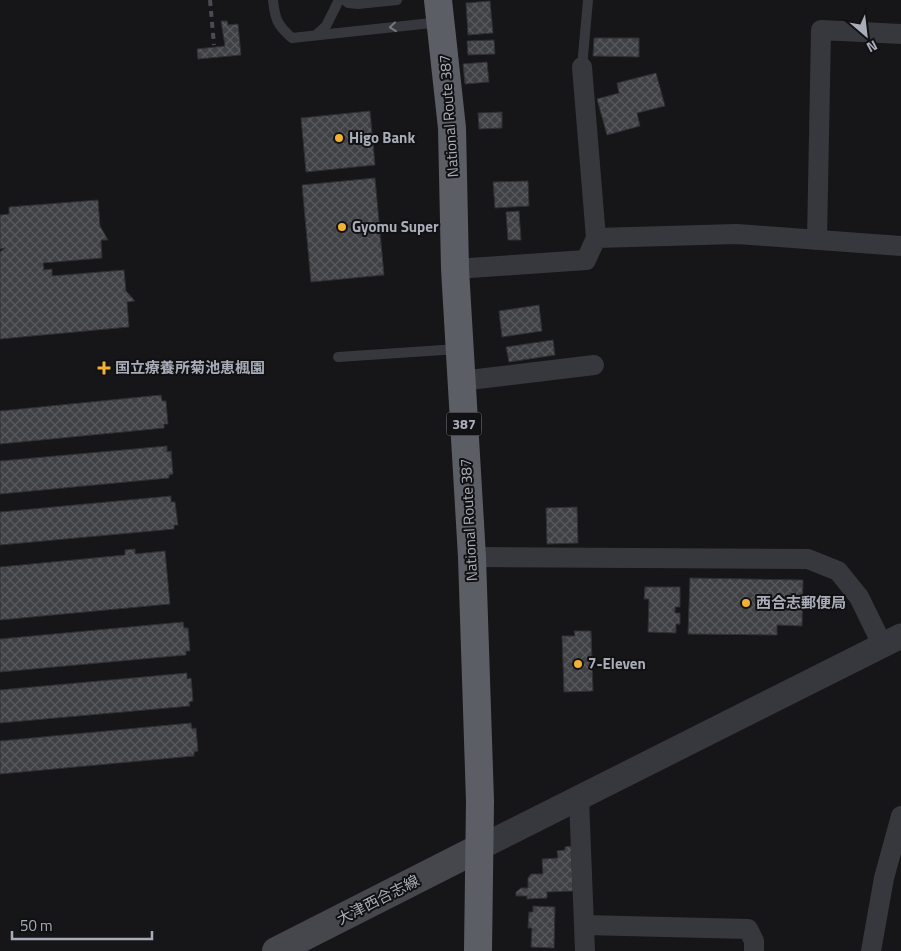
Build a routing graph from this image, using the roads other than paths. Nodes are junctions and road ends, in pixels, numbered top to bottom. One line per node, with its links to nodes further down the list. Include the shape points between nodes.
1 (273, 0): 8 (lane, via 274,18 282,30 292,38)
2 (339, 0): 8 (lane, via 326,26)
3 (345, 0): 4 (lane, via 358,4)
4 (397, 0)
5 (588, 0): 9 (lane)
6 (440, 11): 8 (lane, one-way to 8); 13 (highway, National Route 387 / 387, via 452,128)
7 (901, 34): 11 (street, via 821,30)
8 (316, 35)
9 (582, 68): 10 (street)
10 (596, 238): 11 (street, via 737,234); 13 (street, via 586,260)
11 (817, 240): 12 (street)
12 (901, 246)
13 (455, 269): 14 (highway, National Route 387 / 387)
14 (459, 349): 15 (lane); 17 (highway, National Route 387 / 387)
15 (338, 357)
16 (594, 365): 17 (street)
17 (461, 381): 18 (highway, National Route 387 / 387)
18 (472, 557): 19 (street, via 808,559 838,571); 22 (highway, National Route 387 / 387)
19 (892, 641): 20 (street)
20 (579, 799): 22 (street); 23 (street)
21 (901, 816): 28 (street, via 884,878)
22 (479, 848): 24 (main road, 大津西合志線); 25 (highway, National Route 387 / 387)
23 (584, 925): 26 (street); 27 (street, via 748,929 754,941)
24 (276, 951)
25 (478, 951)
26 (585, 951)
27 (754, 951)
28 (871, 951)

